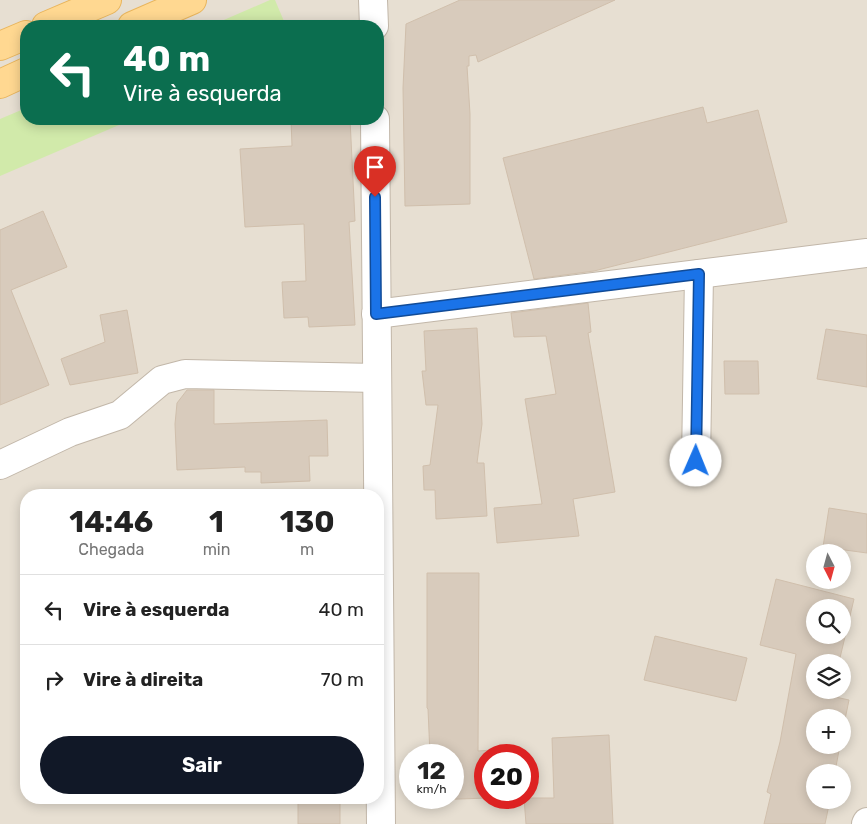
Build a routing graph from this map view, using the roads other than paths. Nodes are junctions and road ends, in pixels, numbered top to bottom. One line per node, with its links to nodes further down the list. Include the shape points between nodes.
1 (107, 0): 4 (main road)
2 (192, 0): 5 (main road)
3 (374, 0): 6 (street)
4 (60, 20)
5 (146, 20)
6 (374, 20)
7 (20, 38): 8 (main road)
8 (0, 46)
9 (20, 75): 10 (main road)
10 (0, 84)
11 (374, 125): 14 (street)
12 (867, 254): 13 (street)
13 (699, 274): 14 (street); 16 (street)
14 (376, 314): 15 (street)
15 (377, 378): 17 (street, via 185,374 162,380 120,415 70,432); 18 (street)
16 (696, 461)
17 (0, 465)
18 (378, 489)
19 (381, 804): 20 (street)
20 (381, 824)

